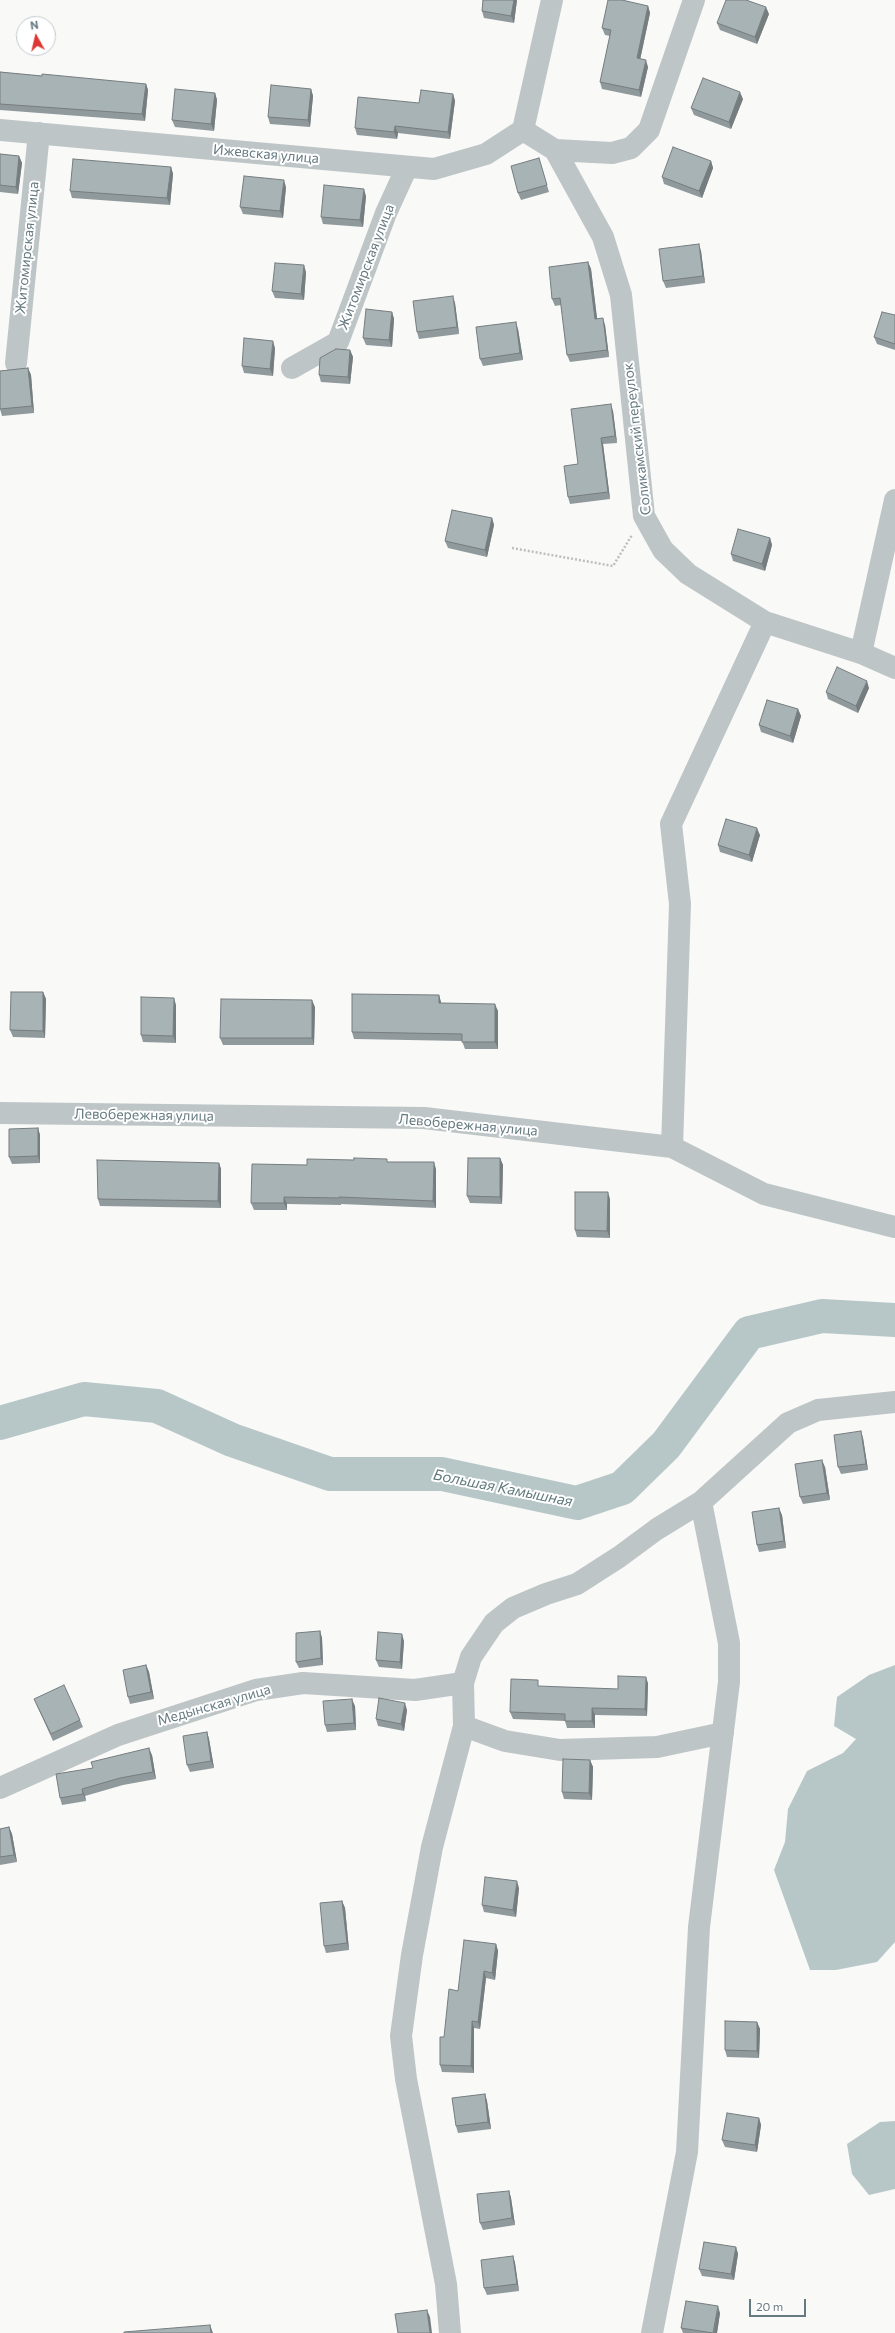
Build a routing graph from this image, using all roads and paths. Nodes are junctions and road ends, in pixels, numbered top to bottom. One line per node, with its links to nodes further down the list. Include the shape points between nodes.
1 (552, 0): 4 (street)
2 (694, 0): 6 (street, via 649,130 631,148 612,153)
3 (0, 130): 5 (street, Ижевская улица)
4 (523, 130): 6 (street, Соликамский переулок); 7 (street, Ижевская улица, via 486,154 434,169)
5 (39, 133): 7 (street, Ижевская улица); 8 (street, Житомирская улица)
6 (555, 150): 11 (street, Соликамский переулок, via 603,237 621,295)
7 (408, 167): 9 (street, Житомирская улица, via 386,213 338,342)
8 (16, 363)
9 (292, 368)
10 (895, 500): 14 (street)
11 (644, 516): 12 (path, via 613,566); 13 (street, Соликамский переулок, via 663,550 688,574)
12 (512, 548)
13 (765, 622): 14 (street, Соликамский переулок); 17 (street, via 671,824 680,904)
14 (861, 653): 15 (street, Соликамский переулок)
15 (895, 668)
16 (0, 1113): 17 (street, Левобережная улица, via 424,1118)
17 (672, 1147): 18 (street, Левобережная улица, via 764,1194)
18 (895, 1227)
19 (895, 1402): 20 (street, via 818,1410 788,1423)
20 (701, 1502): 21 (street, via 577,1584 513,1608 494,1623 471,1657); 23 (street, via 729,1643 729,1682)
21 (463, 1683): 22 (street); 24 (street, Медынская улица, via 415,1690 302,1683 256,1690 118,1735)
22 (464, 1726): 23 (street, via 505,1741 560,1750 657,1747); 25 (street, via 432,1847 401,2036 406,2078 446,2284)
23 (723, 1733): 26 (street, via 699,1927 687,2152)
24 (0, 1788)
25 (450, 2333)
26 (652, 2333)

